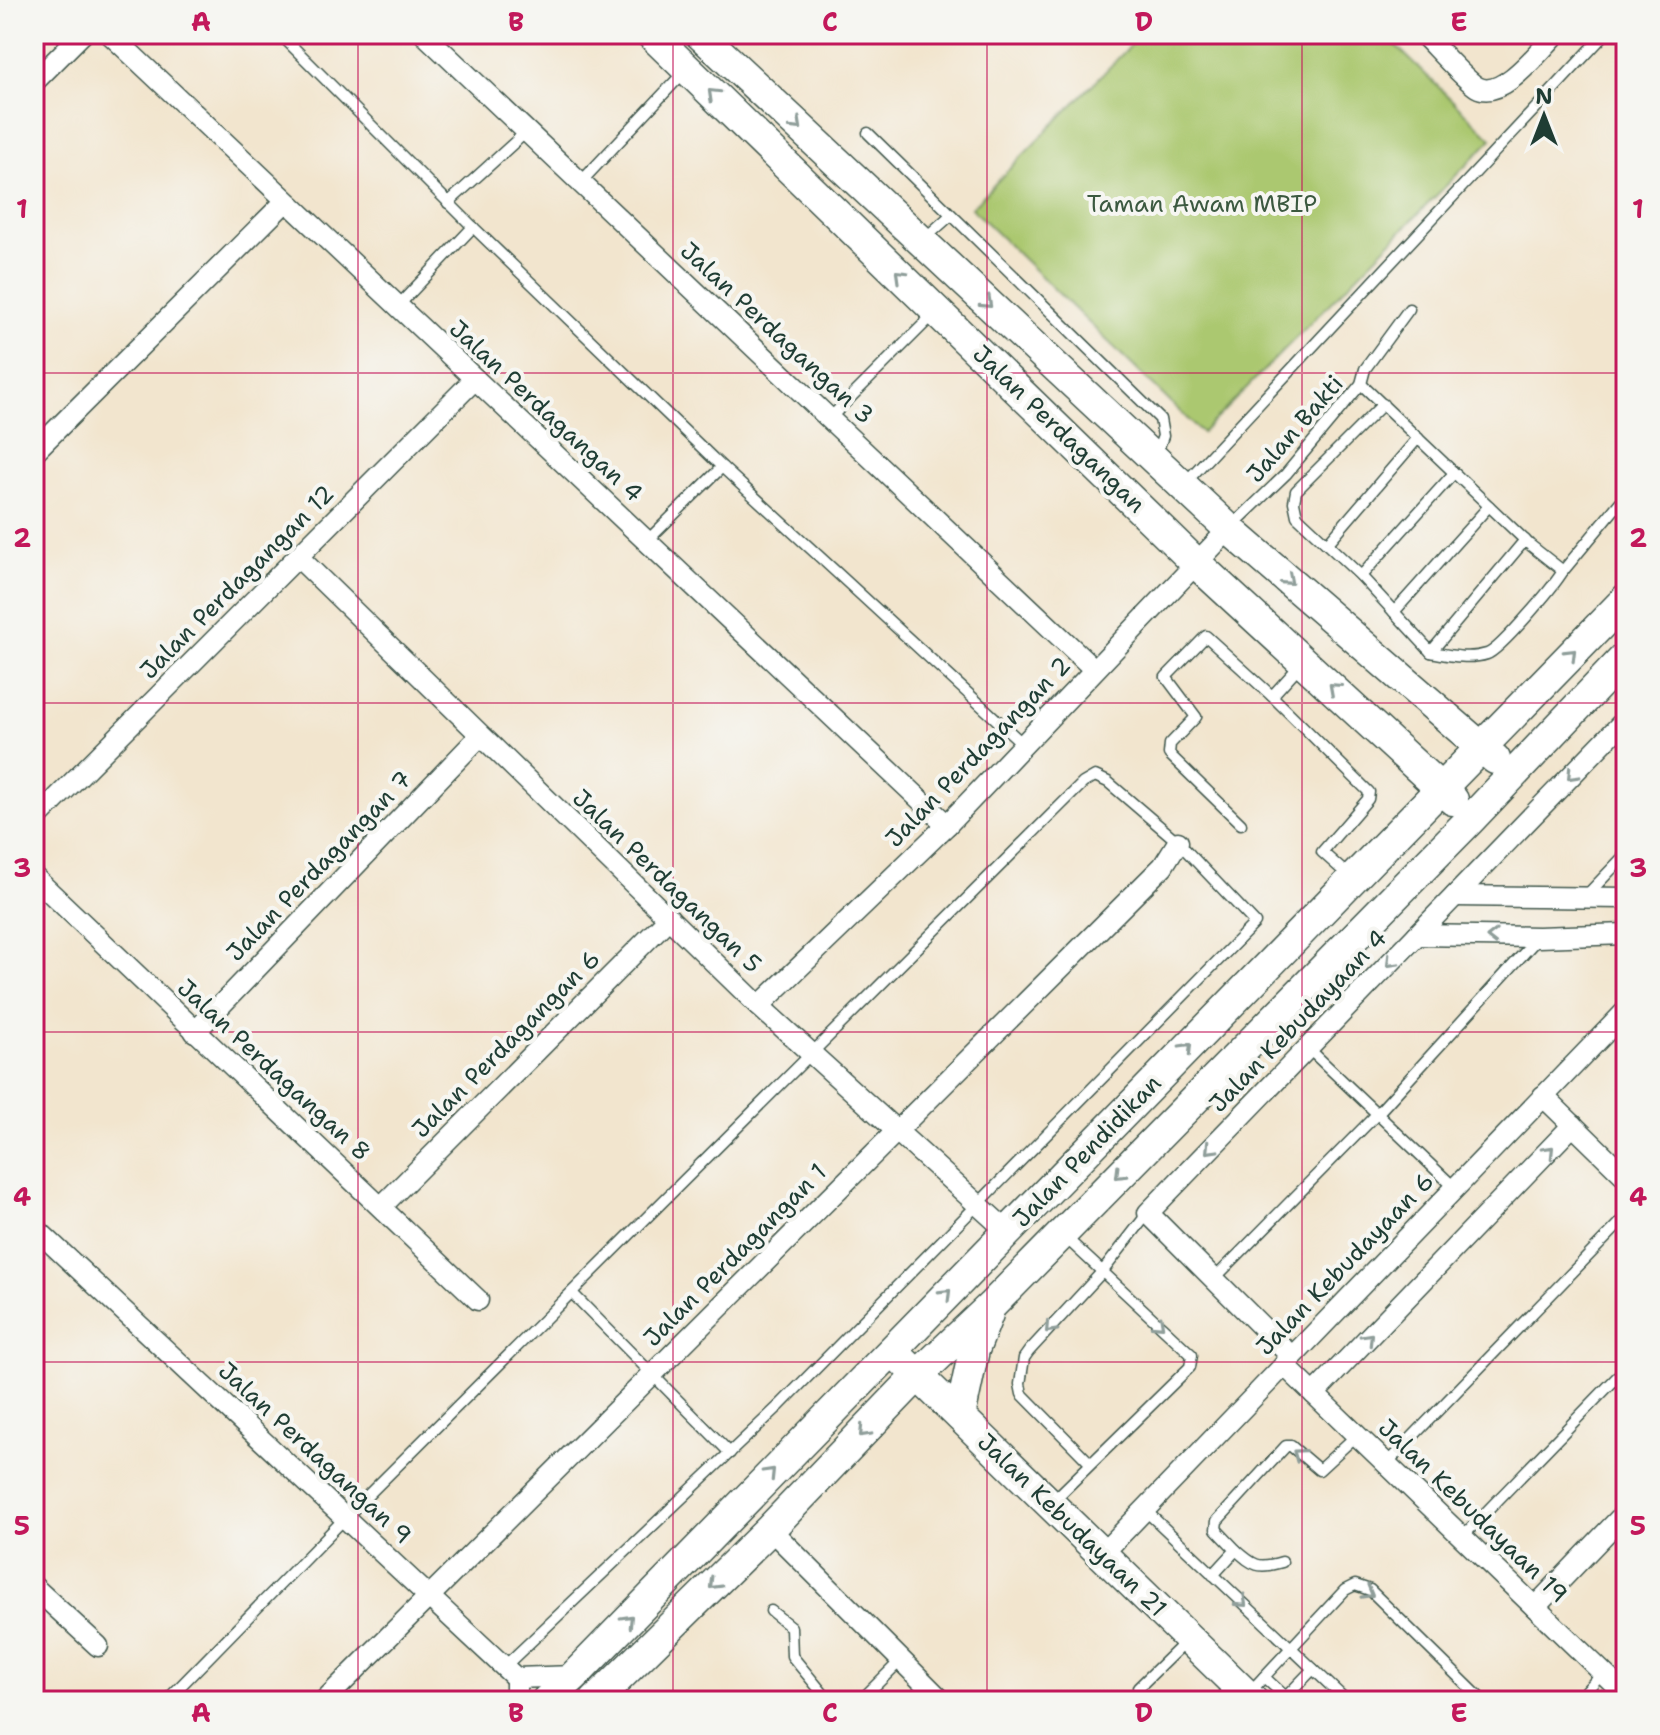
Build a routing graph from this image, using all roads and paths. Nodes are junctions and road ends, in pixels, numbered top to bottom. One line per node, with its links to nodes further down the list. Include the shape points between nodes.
1 (82, 34): 11 (street)
2 (110, 34): 15 (street, Jalan Perdagangan 4)
3 (280, 34): 16 (lane)
4 (424, 34): 12 (street, Jalan Perdagangan 3)
5 (700, 34): 19 (main road, Jalan Perdagangan, one-way to 19)
6 (1423, 34): 7 (street, via 1478,88 1491,90 1504,86)
7 (1556, 34)
8 (1605, 34): 32 (lane)
9 (653, 35): 10 (main road, Jalan Perdagangan)
10 (686, 69): 14 (lane); 22 (main road, Jalan Perdagangan, one-way to 10)
11 (34, 82)
12 (526, 132): 14 (street, Jalan Perdagangan 3); 16 (lane)
13 (868, 133): 17 (lane)
14 (579, 184): 26 (street, Jalan Perdagangan 3)
15 (286, 201): 20 (street, Jalan Perdagangan 4); 28 (street)
16 (448, 203): 18 (lane)
17 (951, 215): 19 (lane); 29 (lane, via 1160,419 1163,436)
18 (473, 227): 20 (lane); 30 (lane)
19 (921, 241): 29 (main road, Jalan Perdagangan, one-way to 29)
20 (398, 306): 23 (street, Jalan Perdagangan 4)
21 (1409, 309): 24 (lane, Jalan Bakti, via 1365,369)
22 (937, 311): 26 (lane); 40 (main road, Jalan Perdagangan)
23 (475, 379): 37 (street, Jalan Perdagangan 4); 39 (street, Jalan Perdagangan 12)
24 (1361, 384): 25 (lane); 35 (lane, Jalan Bakti, via 1286,474)
25 (1383, 404): 27 (lane); 38 (lane, via 1296,491 1297,516)
26 (830, 418): 48 (street, Jalan Perdagangan 3)
27 (1418, 438): 31 (lane); 38 (lane)
28 (34, 452)
29 (1155, 459): 32 (main road, Jalan Perdagangan)
30 (722, 467): 37 (lane); 56 (lane)
31 (1454, 473): 34 (lane); 42 (lane)
32 (1183, 485): 35 (main road, Jalan Perdagangan)
33 (1626, 495): 41 (lane)
34 (1489, 506): 36 (lane); 44 (lane)
35 (1229, 529): 40 (street, Jalan Perdagangan 2); 52 (main road, Jalan Perdagangan, one-way to 52)
36 (1525, 540): 41 (lane); 45 (lane)
37 (647, 541): 63 (street, Jalan Perdagangan 4)
38 (1327, 544): 42 (lane)
39 (299, 558): 54 (street, Jalan Perdagangan 5); 61 (street, Jalan Perdagangan 12)
40 (1197, 564): 47 (main road, Jalan Perdagangan); 48 (street, Jalan Perdagangan 2)
41 (1563, 571): 45 (lane, via 1490,654)
42 (1361, 576): 44 (lane)
43 (1626, 599): 51 (main road, Jalan Pendidikan, one-way to 43)
44 (1394, 612): 45 (lane)
45 (1431, 652)
46 (1626, 656): 58 (main road, Jalan Pendidikan)
47 (1304, 661): 50 (lane); 55 (main road, Jalan Perdagangan, one-way to 47)
48 (1094, 669): 56 (street, Jalan Perdagangan 2)
49 (1626, 675): 76 (main road, Jalan Pendidikan, via 1421,891)
50 (1272, 696): 62 (lane, via 1206,636 1166,677 1196,717 1170,744 1169,754); 68 (lane, via 1369,792 1322,852)
51 (1517, 709): 52 (main road, via 1482,720); 57 (main road, Jalan Pendidikan)
52 (1442, 714): 57 (main road, Jalan Perdagangan)
53 (1626, 719): 69 (street, Jalan Kebudayaan 4, one-way to 69)
54 (480, 736): 72 (street, Jalan Perdagangan 5); 79 (street, Jalan Perdagangan 7)
55 (1391, 741): 59 (main road, Jalan Perdagangan); 65 (main road, via 1419,783 1417,796)
56 (1023, 744): 63 (street, Jalan Perdagangan 2)
57 (1481, 745): 58 (main road, Jalan Perdagangan); 59 (main road, Jalan Pendidikan)
58 (1511, 775): 60 (main road, Jalan Pendidikan)
59 (1441, 787): 60 (main road, Jalan Perdagangan); 65 (main road, Jalan Pendidikan)
60 (1470, 820): 76 (main road, Jalan Pendidikan)
61 (34, 821)
62 (1241, 824)
63 (947, 825): 77 (street, Jalan Perdagangan 2)
64 (1178, 842): 81 (lane, via 1095,776); 85 (street, Jalan Perdagangan 1, via 1163,866); 88 (lane, via 1255,923)
65 (1384, 845): 68 (main road, Jalan Pendidikan)
66 (1626, 854): 71 (lane)
67 (34, 877): 79 (street, Jalan Perdagangan 8)
68 (1352, 879): 93 (main road, Jalan Pendidikan, one-way to 68)
69 (1455, 896): 71 (street); 74 (street, Jalan Kebudayaan 4)
70 (1626, 898): 71 (street)
71 (1583, 899)
72 (669, 918): 77 (street, Jalan Perdagangan 5); 89 (street, Jalan Perdagangan 6)
73 (1626, 934): 75 (street)
74 (1417, 935): 75 (street, one-way to 74); 80 (street, Jalan Kebudayaan 4, one-way to 80)
75 (1538, 937): 83 (lane)
76 (1293, 999): 94 (main road, Jalan Pendidikan, one-way to 94)
77 (759, 1006): 81 (street, Jalan Perdagangan 5)
78 (1621, 1025): 82 (street, Jalan Kebudayaan 6)
79 (195, 1032): 89 (street, Jalan Perdagangan 8)
80 (1308, 1048): 83 (lane); 90 (street, Jalan Kebudayaan 4, one-way to 90)
81 (814, 1053): 85 (street, Jalan Perdagangan 5); 97 (lane)
82 (1543, 1096): 84 (street); 87 (street, Jalan Kebudayaan 6)
83 (1378, 1113): 87 (lane); 96 (lane)
84 (1573, 1125): 86 (street); 105 (street, one-way to 84)
85 (897, 1131): 88 (street, Jalan Perdagangan 5); 103 (street, Jalan Perdagangan 1)
86 (1626, 1177)
87 (1455, 1188): 101 (street, Jalan Kebudayaan 6)
88 (977, 1205): 93 (street, Jalan Perdagangan 5); 108 (lane)
89 (381, 1207): 98 (street, Jalan Perdagangan 8)
90 (1148, 1213): 95 (lane); 96 (street)
91 (1626, 1217): 110 (lane)
92 (34, 1227): 114 (street, Jalan Perdagangan 9)
93 (1008, 1232): 100 (main road, Jalan Pendidikan, one-way to 93)
94 (1062, 1233): 95 (lane); 99 (main road, Jalan Pendidikan)
95 (1103, 1271): 109 (lane, one-way to 109, via 1029,1351 1020,1384 1022,1394); 109 (lane, one-way to 109, via 1192,1355 1192,1361)
96 (1214, 1279): 101 (street)
97 (573, 1294): 103 (lane); 114 (lane)
98 (478, 1300)
99 (991, 1306): 104 (main road, Jalan Pendidikan); 106 (main road, via 974,1350)
100 (892, 1350): 104 (main road, Jalan Kebudayaan 21); 132 (main road, Jalan Pendidikan, one-way to 100)
101 (1288, 1361): 105 (street, Jalan Kebudayaan 19); 112 (street, Jalan Kebudayaan 6)
102 (1626, 1368): 116 (lane)
103 (652, 1375): 108 (lane); 122 (street, Jalan Perdagangan 1)
104 (918, 1375): 106 (main road, Jalan Kebudayaan 21); 115 (main road, Jalan Pendidikan, one-way to 115)
105 (1314, 1394): 107 (street, Jalan Kebudayaan 19)
106 (960, 1416): 111 (main road, Jalan Kebudayaan 21)
107 (1357, 1435): 110 (street, Jalan Kebudayaan 19); 117 (lane, one-way to 117, via 1319,1470 1286,1446 1217,1521 1216,1529)
108 (730, 1453): 130 (lane)
109 (1090, 1463): 111 (lane)
110 (1386, 1464): 116 (street, Jalan Kebudayaan 19)
111 (1050, 1504): 118 (main road, Jalan Kebudayaan 21)
112 (1145, 1510): 118 (street, Jalan Kebudayaan 6); 120 (lane)
113 (1626, 1512): 123 (street)
114 (346, 1517): 122 (street, Jalan Perdagangan 9); 136 (lane)
115 (770, 1529): 128 (street); 140 (main road, Jalan Pendidikan, one-way to 140)
116 (1462, 1537): 123 (street, Jalan Kebudayaan 19)
117 (1236, 1550): 119 (lane, via 1263,1567); 120 (lane)
118 (1102, 1554): 125 (main road, Jalan Kebudayaan 21)
119 (1282, 1562)
120 (1213, 1575): 127 (lane, one-way to 127)
121 (34, 1587): 126 (street)
122 (429, 1597): 130 (street, Jalan Perdagangan 9); 137 (street, Jalan Perdagangan 1)
123 (1535, 1607): 131 (street, Jalan Kebudayaan 19)
124 (771, 1611): 141 (lane, via 791,1627 792,1656)
125 (1188, 1638): 133 (main road, Jalan Kebudayaan 21); 144 (lane, via 1138,1688)
126 (98, 1646)
127 (1291, 1648): 129 (lane); 133 (lane); 146 (lane, one-way to 146, via 1355,1585 1370,1590)
128 (901, 1660): 142 (lane); 143 (street)
129 (1313, 1669): 135 (lane); 145 (lane)
130 (510, 1672): 132 (street); 138 (street)
131 (1603, 1672): 134 (street, Jalan Kebudayaan 19); 147 (lane)
132 (574, 1676): 139 (main road, Jalan Pendidikan)
133 (1254, 1691): 135 (lane)
134 (1626, 1695)
135 (1286, 1700)
136 (166, 1701)
137 (324, 1701)
138 (516, 1701)
139 (546, 1701)
140 (595, 1701)
141 (829, 1701)
142 (860, 1701)
143 (942, 1701)
144 (1140, 1701)
145 (1347, 1701)
146 (1483, 1701)
147 (1577, 1701)

